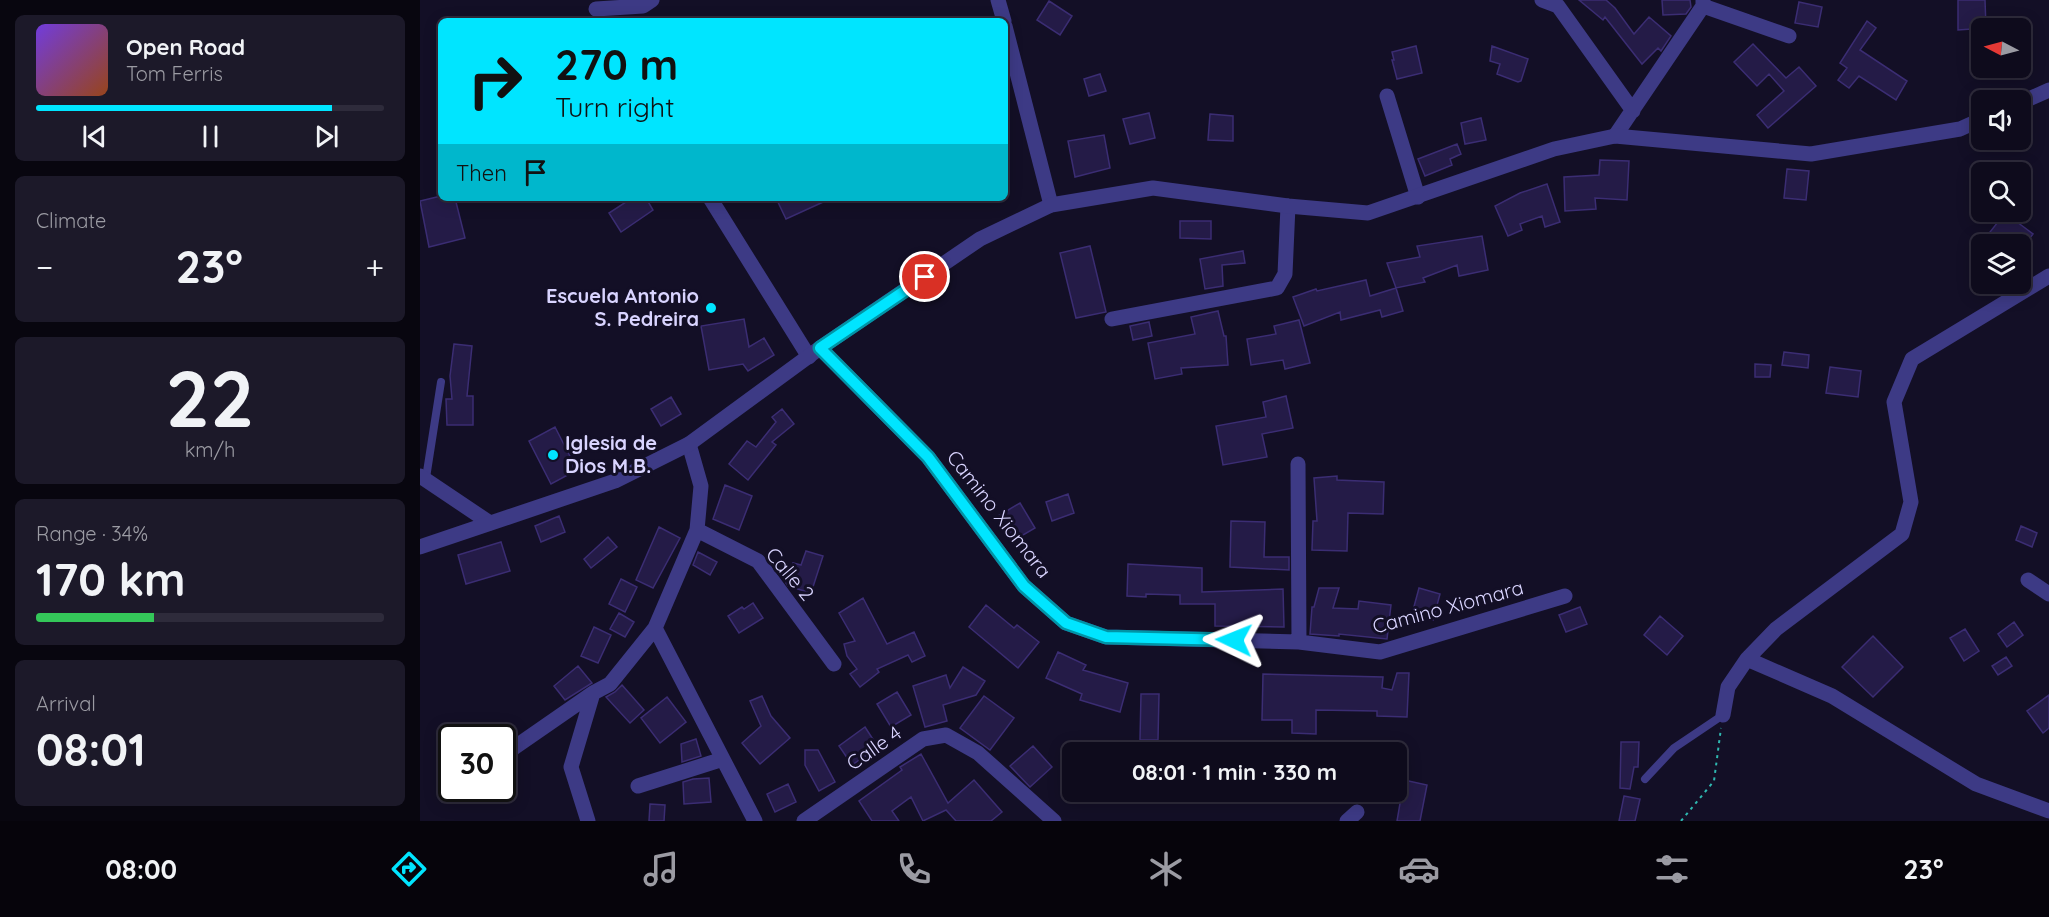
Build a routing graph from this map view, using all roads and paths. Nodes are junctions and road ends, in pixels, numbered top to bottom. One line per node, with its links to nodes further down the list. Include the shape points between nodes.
1 (652, 0): 5 (street, via 643,6)
2 (998, 0): 6 (street)
3 (1542, 0): 12 (street, via 1558,6)
4 (1703, 3): 7 (street); 12 (street)
5 (596, 10)
6 (1003, 18)
7 (1789, 36)
8 (1008, 38): 17 (street)
9 (2049, 90): 11 (street)
10 (1387, 96): 15 (street)
11 (2031, 98)
12 (1633, 111): 14 (street)
13 (1971, 124): 14 (street, via 1811,154)
14 (1615, 136): 15 (street, via 1554,149)
15 (1418, 197): 18 (street, via 1368,213)
16 (712, 201): 21 (street, Camino Xiomara)
17 (1051, 205): 18 (street, via 1153,188); 21 (street, via 980,239)
18 (1288, 206): 20 (street, via 1285,274 1277,288)
19 (2049, 276): 34 (street, via 1912,359 1894,402 1911,502 1902,534 1776,629)
20 (1112, 319)
21 (815, 353): 23 (street); 33 (street, Camino Xiomara, via 928,457 1024,586 1066,623 1106,637)
22 (441, 382): 25 (lane)
23 (689, 444): 26 (street, via 615,481); 27 (street, via 701,486)
24 (1298, 464): 33 (street)
25 (423, 477): 26 (street)
26 (490, 522): 28 (street)
27 (697, 531): 32 (street); 35 (street, Calle 2, via 758,561)
28 (420, 547)
29 (2028, 580): 30 (street)
30 (2049, 594)
31 (1565, 596): 33 (street, Camino Xiomara, via 1380,652)
32 (655, 628): 36 (street, via 610,684); 39 (street)
33 (1299, 642)
34 (1748, 659): 37 (street, via 1728,687); 42 (street, via 1832,696 1976,784)
35 (834, 664)
36 (593, 693): 38 (street); 43 (street, via 571,767)
37 (1723, 715): 40 (lane, via 1674,748); 47 (path, via 1714,781)
38 (516, 746)
39 (723, 759): 41 (street); 44 (street)
40 (1645, 779)
41 (638, 786)
42 (2049, 811)
43 (588, 821)
44 (754, 821)
45 (804, 821): 46 (street, Calle 4, via 923,739 946,735 978,753)
46 (1054, 821)
47 (1681, 821)

